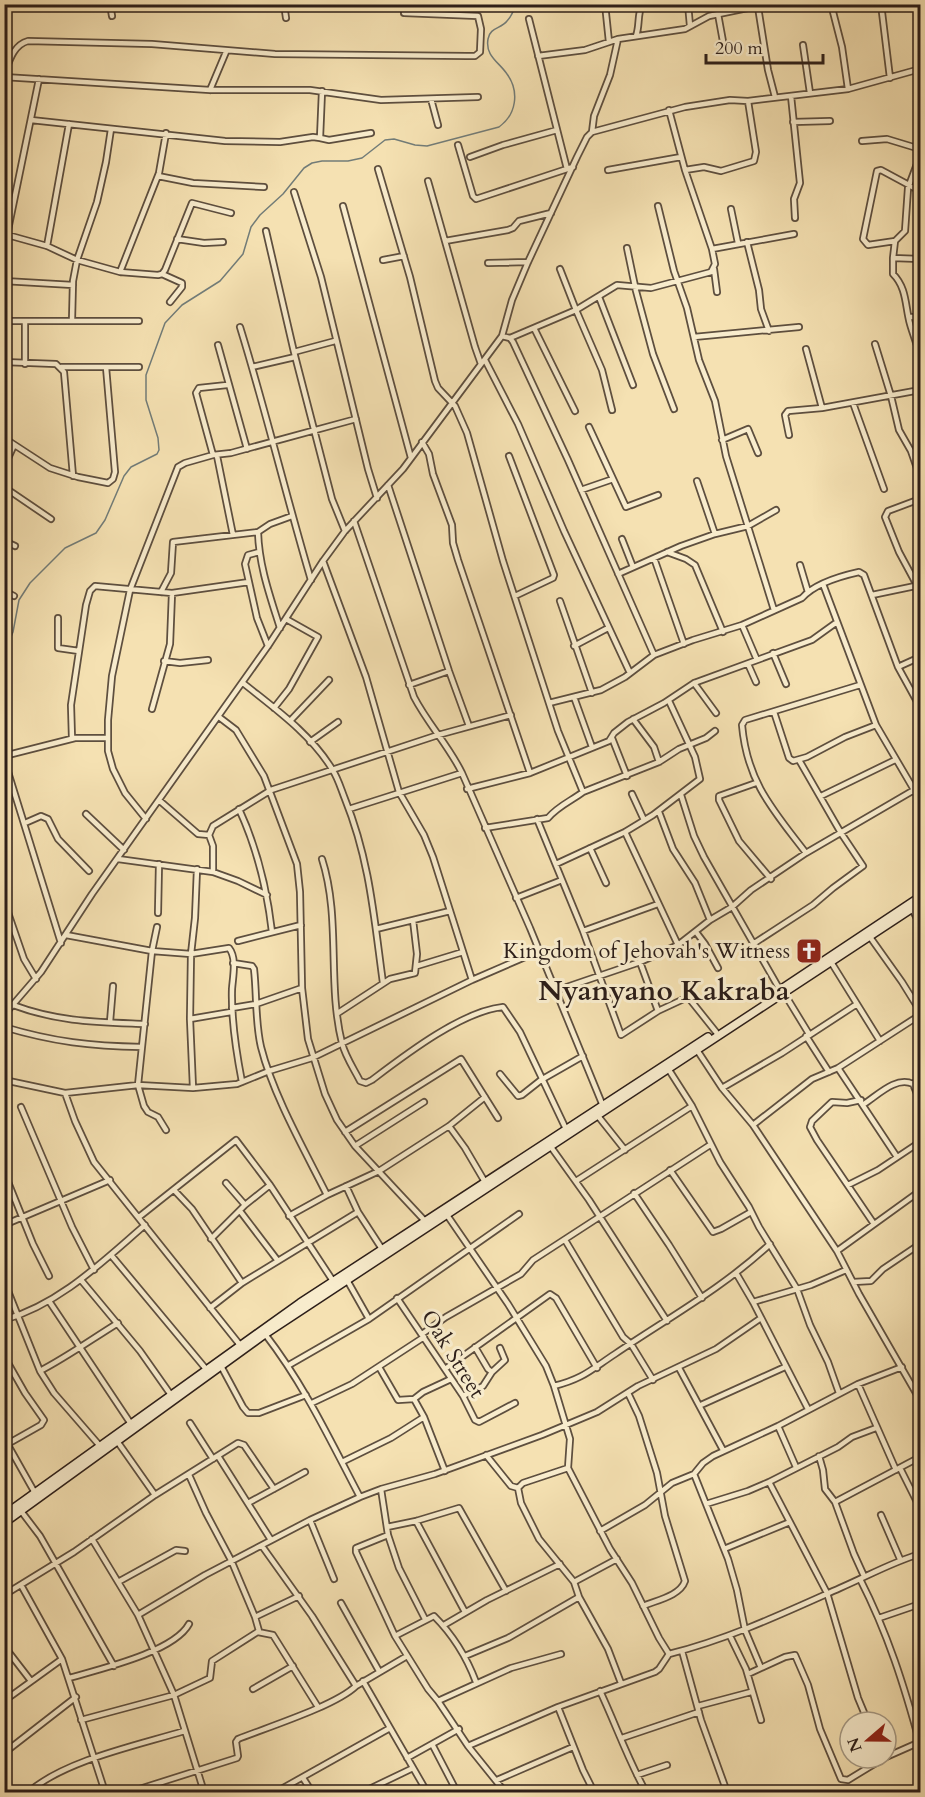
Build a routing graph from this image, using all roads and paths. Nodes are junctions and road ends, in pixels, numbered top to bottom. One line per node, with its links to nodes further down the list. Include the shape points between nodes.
1 (110, 4): 15 (street)
2 (284, 4): 16 (street)
3 (605, 4): 22 (street)
4 (642, 4): 20 (street)
5 (688, 4): 18 (street)
6 (730, 4): 13 (street)
7 (767, 4): 11 (street)
8 (831, 4): 31 (street)
9 (882, 4): 29 (street)
10 (918, 4): 19 (street)
11 (758, 7): 13 (street); 37 (street)
12 (404, 13): 25 (street, via 478,16 480,52 475,56)
13 (731, 13): 14 (street)
14 (718, 14): 18 (street); 24 (street)
15 (112, 16)
16 (286, 18)
17 (529, 19): 26 (street)
18 (690, 26): 20 (street)
19 (921, 26)
20 (636, 36): 21 (street)
21 (618, 39): 22 (street); 49 (street)
22 (609, 42): 26 (street, via 585,50)
23 (803, 45): 34 (street)
24 (724, 47)
25 (226, 52): 28 (street, via 152,44 28,40 17,47); 32 (street)
26 (538, 56): 47 (street)
27 (921, 69): 29 (street)
28 (4, 76): 30 (street)
29 (891, 78): 31 (street)
30 (39, 80): 32 (street); 41 (street)
31 (848, 89): 34 (street)
32 (210, 90): 33 (street)
33 (322, 91): 38 (street, via 381,100); 51 (street)
34 (810, 93): 35 (street)
35 (791, 96): 37 (street); 43 (street)
36 (478, 97): 38 (street)
37 (775, 97): 39 (street)
38 (431, 99): 45 (street)
39 (748, 101): 40 (street, via 730,99); 61 (street, via 754,161 721,171 704,167)
40 (669, 110): 49 (street); 57 (street)
41 (31, 120): 44 (street); 76 (street)
42 (830, 121): 43 (street)
43 (793, 122): 73 (street, via 800,183 794,199)
44 (69, 124): 46 (street); 83 (street)
45 (438, 125)
46 (111, 129): 50 (street); 88 (street, via 97,202)
47 (557, 130): 56 (street); 58 (street)
48 (370, 132): 51 (street)
49 (592, 132): 58 (street)
50 (166, 133): 51 (street, via 256,142); 62 (street)
51 (321, 138)
52 (862, 141): 54 (street, via 886,139)
53 (458, 145): 58 (street, via 476,199)
54 (921, 149)
55 (921, 156): 64 (street)
56 (470, 157)
57 (681, 157): 60 (street); 61 (street)
58 (570, 168): 72 (street)
59 (378, 169): 86 (street)
60 (608, 170)
61 (685, 170): 85 (street)
62 (158, 176): 65 (street, via 193,183); 95 (street)
63 (428, 181): 78 (street)
64 (909, 185): 66 (street); 79 (street, via 905,231); 79 (street, via 877,171 863,239 868,244)
65 (264, 187)
66 (921, 191)
67 (294, 192): 118 (street, via 315,256)
68 (343, 206): 154 (street)
69 (658, 206): 98 (street)
70 (730, 209): 82 (street)
71 (231, 213): 77 (street, via 192,203)
72 (551, 213): 78 (street, via 519,221 508,230); 91 (street)
73 (795, 218)
74 (266, 231): 122 (street)
75 (794, 234): 81 (street)
76 (6, 235): 83 (street)
77 (177, 239): 80 (street); 96 (street)
78 (445, 241): 125 (street, via 475,347)
79 (895, 241): 87 (street)
80 (224, 242)
81 (747, 242): 82 (street); 114 (street)
82 (738, 243): 85 (street)
83 (47, 246): 88 (street)
84 (627, 248): 100 (street)
85 (712, 249): 94 (street)
86 (404, 256): 89 (street); 135 (street, via 435,381)
87 (893, 258): 90 (street); 105 (street, via 893,274 905,292)
88 (77, 260): 95 (street); 99 (street)
89 (383, 260)
90 (921, 260)
91 (528, 262): 92 (street); 115 (street)
92 (488, 264)
93 (560, 269): 104 (street)
94 (714, 269): 98 (street); 101 (street)
95 (120, 272): 96 (street)
96 (162, 274): 103 (street, via 182,283)
97 (4, 281): 99 (street)
98 (677, 281): 100 (street, via 651,288); 116 (street)
99 (73, 285): 107 (street)
100 (637, 287): 102 (street, via 617,285); 138 (street, via 653,354)
101 (717, 292)
102 (599, 297): 104 (street); 131 (street)
103 (170, 302)
104 (576, 310): 113 (street); 139 (street, via 602,370)
105 (909, 317): 106 (street); 123 (street)
106 (921, 317)
107 (72, 320): 109 (street); 110 (street)
108 (4, 321): 109 (street)
109 (25, 321): 126 (street)
110 (139, 321)
111 (240, 327): 130 (street)
112 (798, 327): 114 (street)
113 (534, 328): 117 (street); 140 (street)
114 (768, 331): 116 (street)
115 (502, 336): 117 (street); 125 (street)
116 (694, 337): 146 (street, via 715,401)
117 (510, 338): 163 (street)
118 (335, 341): 122 (street); 141 (street)
119 (875, 344): 134 (street)
120 (218, 345): 132 (street)
121 (806, 349): 137 (street)
122 (295, 355): 130 (street); 143 (street)
123 (921, 357)
124 (4, 362): 126 (street)
125 (483, 362): 135 (street); 205 (street, via 518,424)
126 (25, 364): 127 (street)
127 (61, 367): 128 (street); 156 (street, via 66,380)
128 (106, 367): 129 (street); 156 (street, via 114,479 108,483)
129 (139, 367)
130 (252, 367): 147 (street)
131 (633, 385)
132 (227, 386): 150 (street); 152 (street, via 199,388 196,393)
133 (921, 390): 134 (street)
134 (891, 396): 136 (street); 157 (street, via 899,430)
135 (451, 403): 148 (street); 197 (street, via 467,433)
136 (853, 403): 137 (street); 162 (street)
137 (822, 408): 144 (street, via 786,412)
138 (674, 409)
139 (612, 410)
140 (575, 411)
141 (356, 418): 143 (street); 165 (street)
142 (589, 427): 158 (street)
143 (314, 430): 147 (street); 172 (street, via 332,499)
144 (789, 435)
145 (4, 438): 149 (street)
146 (722, 440): 151 (street, via 748,429); 171 (street)
147 (273, 441): 150 (street); 168 (street)
148 (422, 442): 154 (street); 237 (street)
149 (14, 445): 155 (street); 156 (street, via 50,468)
150 (247, 449): 152 (street)
151 (758, 453)
152 (215, 455): 175 (street); 190 (street, via 178,467)
153 (509, 456): 197 (street, via 554,575 546,583)
154 (411, 458): 160 (street)
155 (4, 467)
156 (73, 476)
157 (921, 477)
158 (613, 479): 163 (street); 164 (street, via 626,507)
159 (698, 481): 174 (street)
160 (388, 485): 165 (street); 219 (street)
161 (4, 486): 169 (street)
162 (884, 489)
163 (581, 490): 185 (street)
164 (657, 495)
165 (377, 498): 170 (street)
166 (921, 499): 189 (street, via 888,511 885,517 899,552)
167 (776, 510): 171 (street)
168 (292, 516): 173 (street); 186 (street)
169 (51, 519)
170 (354, 521): 172 (street); 226 (street)
171 (748, 526): 174 (street); 199 (street)
172 (345, 531): 182 (street)
173 (258, 532): 175 (street); 179 (street)
174 (715, 534): 180 (street)
175 (232, 535): 192 (street, via 172,542 171,573)
176 (622, 539): 184 (street)
177 (4, 541): 178 (street)
178 (15, 546)
179 (259, 552): 187 (street, via 246,558); 204 (street)
180 (667, 552): 181 (street); 206 (street, via 695,565)
181 (654, 558): 184 (street); 207 (street)
182 (323, 561): 186 (street); 252 (street, via 366,677)
183 (800, 565): 194 (street)
184 (633, 567): 185 (street)
185 (618, 573): 212 (street)
186 (311, 580): 201 (street)
187 (249, 582): 193 (street); 208 (street)
188 (823, 584): 194 (street); 195 (street, via 862,573); 202 (street)
189 (920, 587): 195 (street)
190 (130, 590): 192 (street); 210 (street, via 97,585 92,588); 246 (street, via 112,676)
191 (4, 591): 196 (street)
192 (161, 592): 193 (street)
193 (172, 592): 216 (street, via 170,644)
194 (808, 592): 199 (street)
195 (872, 595): 218 (street)
196 (14, 596)
197 (515, 596): 231 (street)
198 (560, 601): 209 (street)
199 (774, 610): 203 (street)
200 (58, 618): 210 (street, via 58,648)
201 (286, 619): 204 (street); 233 (street, via 318,637)
202 (837, 622): 211 (street, via 812,640); 227 (street)
203 (742, 625): 206 (street); 215 (street)
204 (280, 628): 208 (street)
205 (608, 628): 209 (street); 220 (street)
206 (723, 632): 207 (street)
207 (684, 644): 212 (street)
208 (268, 646): 224 (street)
209 (574, 646): 228 (street)
210 (80, 651): 248 (street, via 71,705)
211 (773, 654): 215 (street); 225 (street)
212 (654, 655): 220 (street)
213 (921, 657): 218 (street)
214 (208, 660): 216 (street)
215 (757, 660): 217 (street)
216 (165, 661): 234 (street)
217 (748, 664): 222 (street); 223 (street)
218 (898, 667): 232 (street)
219 (448, 671): 226 (street); 243 (street)
220 (630, 673): 228 (street)
221 (329, 680): 240 (street)
222 (756, 682)
223 (694, 683): 230 (street); 236 (street)
224 (243, 684): 233 (street); 238 (street)
225 (786, 684)
226 (409, 685): 245 (street)
227 (860, 685): 235 (street); 242 (street)
228 (592, 693): 229 (street)
229 (574, 697): 231 (street); 251 (street)
230 (669, 701): 239 (street); 250 (street)
231 (549, 703): 254 (street)
232 (921, 707)
233 (274, 708): 240 (street)
234 (152, 709)
235 (774, 712): 255 (street, via 789,758); 263 (street, via 745,720 742,725)
236 (716, 713)
237 (511, 715): 243 (street); 260 (street)
238 (219, 717): 266 (street, via 236,730); 274 (street)
239 (633, 719): 247 (street); 257 (street, via 654,747)
240 (290, 721): 249 (street)
241 (338, 722): 249 (street)
242 (876, 724): 255 (street); 256 (street)
243 (469, 726): 245 (street)
244 (715, 731): 250 (street)
245 (438, 735): 252 (street); 259 (street)
246 (108, 738): 248 (street); 279 (street, via 119,782)
247 (612, 738): 251 (street); 261 (street)
248 (72, 739): 253 (street)
249 (310, 742): 258 (street)
250 (690, 746): 257 (street); 271 (street, via 699,779)
251 (592, 747): 254 (street)
252 (387, 752): 258 (street); 268 (street)
253 (4, 758): 262 (street)
254 (569, 758): 260 (street); 269 (street)
255 (799, 760): 272 (street)
256 (895, 760): 267 (street); 272 (street)
257 (659, 762): 261 (street)
258 (333, 769): 266 (street); 276 (street)
259 (462, 773): 265 (street); 268 (street)
260 (530, 773): 265 (street)
261 (627, 776): 269 (street)
262 (13, 783): 264 (street); 282 (street)
263 (756, 783): 289 (street); 297 (street, via 719,796 739,841)
264 (4, 786)
265 (467, 789): 283 (street)
266 (271, 790): 275 (street); 313 (street, via 297,864)
267 (914, 790): 273 (street); 285 (street)
268 (399, 792): 276 (street); 308 (street, via 428,845)
269 (583, 792): 280 (street, via 555,809 548,818)
270 (632, 794): 281 (street)
271 (681, 795): 277 (street); 306 (street, via 698,845)
272 (820, 796): 285 (street)
273 (921, 800)
274 (160, 801): 279 (street); 286 (street, via 196,833)
275 (239, 809): 286 (street, via 217,823); 300 (street, via 259,858)
276 (349, 809): 315 (street, via 365,859)
277 (659, 812): 281 (street); 311 (street, via 673,849 695,883)
278 (86, 814): 288 (street)
279 (146, 819): 288 (street)
280 (537, 819): 283 (street); 293 (street)
281 (644, 820): 284 (street)
282 (25, 823): 295 (street, via 41,816 48,819 58,839); 322 (street)
283 (485, 828): 302 (street)
284 (625, 832): 287 (street); 305 (street)
285 (841, 833): 289 (street); 323 (street, via 863,867)
286 (209, 835): 296 (street)
287 (590, 848): 293 (street); 299 (street)
288 (124, 850): 290 (street)
289 (807, 854): 297 (street)
290 (118, 859): 292 (street); 319 (street)
291 (322, 859): 347 (street, via 330,889)
292 (159, 864): 294 (street); 309 (street)
293 (556, 864): 298 (street)
294 (197, 869): 296 (street); 328 (street)
295 (89, 871)
296 (213, 872): 300 (street)
297 (771, 879): 306 (street)
298 (562, 880): 302 (street); 316 (street)
299 (606, 883)
300 (267, 896): 317 (street)
301 (921, 897): 341 (street)
302 (516, 898): 326 (street)
303 (4, 902): 335 (street, via 24,958)
304 (921, 903): 307 (street)
305 (658, 904): 316 (street); 324 (street)
306 (732, 907): 311 (street); 323 (street)
307 (912, 909): 312 (street); 320 (street)
308 (450, 911): 310 (street); 327 (street)
309 (158, 913)
310 (413, 920): 315 (street); 332 (street)
311 (710, 920): 318 (street)
312 (921, 924)
313 (301, 925): 317 (street); 339 (street)
314 (157, 927): 325 (street)
315 (376, 929): 337 (street)
316 (583, 931): 334 (street)
317 (272, 932): 321 (street)
318 (696, 932): 324 (street); 333 (street)
319 (66, 935): 322 (street); 325 (street)
320 (870, 937): 330 (street); 348 (street)
321 (238, 941)
322 (61, 943): 335 (street)
323 (753, 944): 341 (street)
324 (678, 945): 329 (street)
325 (152, 951): 328 (street); 352 (street)
326 (539, 951): 336 (street); 340 (street)
327 (463, 952): 332 (street); 336 (street)
328 (191, 954): 331 (street, via 229,948); 350 (street)
329 (640, 962): 334 (street); 346 (street)
330 (831, 962): 341 (street); 343 (street)
331 (233, 963): 342 (street, via 254,969); 345 (street)
332 (417, 966): 337 (street, via 415,974)
333 (718, 968)
334 (599, 977): 340 (street); 346 (street, via 621,1035)
335 (36, 979): 344 (street)
336 (472, 980): 357 (street)
337 (383, 983): 347 (street)
338 (113, 986): 351 (street)
339 (302, 988): 342 (street); 361 (street)
340 (555, 991): 360 (street)
341 (782, 992): 354 (street); 355 (street); 359 (street)
342 (256, 1004): 345 (street); 364 (street, via 260,1042)
343 (857, 1004): 355 (street); 356 (street)
344 (13, 1005): 349 (street); 351 (street, via 78,1021)
345 (232, 1010): 350 (street); 370 (street)
346 (658, 1011): 354 (street, via 688,998)
347 (338, 1013): 357 (street)
348 (921, 1013): 356 (street)
349 (4, 1015)
350 (190, 1019): 373 (street)
351 (110, 1022): 352 (street)
352 (145, 1024): 358 (street)
353 (4, 1027): 358 (street, via 58,1042)
354 (716, 1032): 382 (street)
355 (808, 1035): 365 (street); 374 (street)
356 (880, 1041): 362 (street)
357 (342, 1045): 361 (street); 369 (street, via 360,1081 366,1083 448,1028 503,1006)
358 (142, 1047): 372 (street)
359 (697, 1050): 363 (street); 374 (street)
360 (583, 1056): 369 (street); 382 (street)
361 (312, 1058): 364 (street); 388 (street)
362 (838, 1068): 365 (street); 379 (street)
363 (669, 1070): 380 (street); 382 (street)
364 (269, 1071): 370 (street); 408 (street)
365 (829, 1072): 384 (street, via 812,1079)
366 (500, 1074): 369 (street, via 518,1096)
367 (921, 1078): 371 (street)
368 (4, 1080): 375 (street)
369 (542, 1080): 386 (street)
370 (242, 1082): 373 (street)
371 (913, 1084): 377 (street); 379 (street, via 897,1083)
372 (138, 1085): 373 (street); 375 (street); 387 (street, via 144,1106)
373 (193, 1088)
374 (722, 1088): 384 (street)
375 (65, 1093): 398 (street, via 84,1143)
376 (485, 1097): 383 (street); 385 (street); 388 (street, via 461,1059)
377 (921, 1101)
378 (424, 1102): 391 (street)
379 (862, 1102): 394 (street); 403 (street, via 832,1102 810,1124)
380 (692, 1106): 390 (street); 393 (street)
381 (21, 1107): 409 (street)
382 (602, 1111): 386 (street); 392 (street); 393 (street)
383 (498, 1118)
384 (753, 1125): 431 (street)
385 (449, 1126): 396 (street); 400 (street)
386 (567, 1129): 400 (street)
387 (166, 1130)
388 (345, 1132): 391 (street)
389 (921, 1142): 394 (street)
390 (710, 1145): 395 (street); 413 (street)
391 (355, 1146): 396 (street)
392 (551, 1147): 399 (street); 415 (street)
393 (625, 1150): 399 (street)
394 (897, 1157): 403 (street)
395 (670, 1170): 407 (street); 413 (street, via 713,1232)
396 (379, 1171): 404 (street); 420 (street)
397 (4, 1172): 419 (street)
398 (110, 1180): 409 (street); 418 (street)
399 (576, 1181): 417 (street)
400 (485, 1182): 420 (street)
401 (226, 1183): 410 (street)
402 (270, 1185): 405 (street, via 236,1140); 410 (street); 416 (street)
403 (848, 1185): 421 (street)
404 (346, 1186): 408 (street); 412 (street)
405 (174, 1190): 418 (street); 424 (street)
406 (921, 1191): 421 (street)
407 (634, 1193): 417 (street); 448 (street)
408 (327, 1195): 416 (street)
409 (61, 1202): 419 (street); 435 (street)
410 (245, 1205): 411 (street)
411 (240, 1211): 424 (street); 433 (street)
412 (358, 1212): 426 (street); 430 (street)
413 (751, 1212): 427 (street)
414 (519, 1214): 429 (street)
415 (447, 1215): 429 (street); 434 (street)
416 (289, 1216): 426 (street)
417 (599, 1216): 425 (street); 457 (street)
418 (140, 1217): 422 (street)
419 (22, 1218): 423 (street); 438 (street)
420 (425, 1221): 430 (street)
421 (874, 1224): 431 (street)
422 (145, 1225): 432 (street); 451 (street)
423 (4, 1226)
424 (211, 1239): 444 (street)
425 (565, 1240): 445 (street); 461 (street, via 623,1337)
426 (307, 1244): 433 (street); 442 (street)
427 (770, 1244): 437 (street); 446 (street)
428 (921, 1244): 443 (street, via 869,1282)
429 (468, 1248): 445 (street); 447 (street)
430 (382, 1249): 434 (street)
431 (837, 1251): 436 (street)
432 (111, 1255): 435 (street); 476 (street)
433 (278, 1261): 444 (street)
434 (363, 1264): 440 (street); 442 (street)
435 (94, 1270): 439 (street)
436 (846, 1270): 443 (street); 446 (street)
437 (736, 1273): 448 (street); 450 (street)
438 (48, 1276)
439 (81, 1280): 449 (street); 458 (street)
440 (347, 1280): 455 (street); 459 (street)
441 (4, 1281): 452 (street)
442 (333, 1281): 462 (street)
443 (853, 1282): 471 (street)
444 (242, 1283): 451 (street)
445 (497, 1289): 453 (street); 460 (street, via 446,1317)
446 (797, 1289): 450 (street); 483 (street)
447 (396, 1298): 455 (street); 460 (street, Oak Street)
448 (702, 1298): 457 (street)
449 (49, 1300): 452 (street); 463 (street)
450 (753, 1302): 454 (street)
451 (210, 1308): 462 (street)
452 (18, 1316): 456 (street); 475 (street)
453 (517, 1318): 464 (street); 472 (street, via 552,1294); 481 (street)
454 (761, 1318): 470 (street); 473 (street, via 716,1349)
455 (369, 1319): 467 (street)
456 (4, 1320)
457 (667, 1320): 461 (street)
458 (118, 1323): 463 (street); 484 (street)
459 (265, 1334): 467 (street); 468 (street)
460 (423, 1336): 469 (street); 474 (street, Oak Street)
461 (631, 1344): 472 (street); 479 (street)
462 (240, 1345): 476 (street)
463 (78, 1346): 475 (street); 495 (street)
464 (475, 1347): 474 (street); 477 (street)
465 (500, 1348): 477 (street, via 505,1359)
466 (4, 1356): 501 (street, via 44,1419 41,1425)
467 (289, 1365): 485 (street)
468 (221, 1366): 476 (street); 485 (street, via 248,1413 259,1413)
469 (379, 1367): 487 (street, via 398,1400); 489 (street)
470 (785, 1367): 491 (street); 492 (street)
471 (902, 1367): 480 (street); 488 (street)
472 (597, 1368): 481 (street)
473 (679, 1368): 479 (street); 491 (street)
474 (445, 1369): 478 (street, Oak Street)
475 (40, 1371): 502 (street)
476 (207, 1372): 484 (street); 500 (street)
477 (492, 1372): 486 (street, via 483,1386)
478 (451, 1379): 486 (street, Oak Street); 487 (street)
479 (654, 1380): 482 (street)
480 (858, 1384): 483 (street); 498 (street)
481 (554, 1386): 496 (street)
482 (628, 1393): 496 (street); 521 (street, via 639,1416)
483 (840, 1393): 492 (street)
484 (171, 1395): 495 (street)
485 (306, 1395): 489 (street)
486 (463, 1396): 490 (street, Oak Street, via 473,1418 479,1422)
487 (414, 1399): 493 (street)
488 (921, 1400)
489 (312, 1403): 508 (street)
490 (514, 1403)
491 (701, 1406): 503 (street)
492 (808, 1410): 497 (street)
493 (424, 1417): 508 (street); 512 (street)
494 (190, 1423): 506 (street)
495 (131, 1424): 502 (street)
496 (565, 1426): 504 (street); 510 (street, via 570,1439)
497 (778, 1426): 503 (street); 509 (street)
498 (876, 1428): 505 (street); 511 (street)
499 (4, 1438): 501 (street)
500 (117, 1441): 520 (street); 522 (street)
501 (7, 1446): 520 (street)
502 (100, 1446): 520 (street)
503 (723, 1450): 514 (street)
504 (486, 1455): 512 (street); 517 (street, via 511,1486)
505 (819, 1456): 509 (street); 524 (street, via 825,1489)
506 (215, 1457): 515 (street); 519 (street, via 238,1443 244,1445); 525 (street)
507 (921, 1457): 511 (street)
508 (342, 1462): 523 (street)
509 (796, 1467): 516 (street)
510 (568, 1468): 517 (street); 536 (street)
511 (898, 1469): 524 (street); 527 (street)
512 (445, 1471): 518 (street)
513 (305, 1472): 519 (street)
514 (694, 1474): 521 (street); 526 (street)
515 (189, 1475): 522 (street); 546 (street)
516 (769, 1482): 526 (street); 533 (street)
517 (518, 1488): 548 (street, via 539,1539)
518 (381, 1489): 523 (street); 535 (street)
519 (274, 1490): 525 (street)
520 (41, 1491): 528 (street); 529 (street)
521 (660, 1493): 536 (street); 561 (street, via 685,1581 677,1592)
522 (155, 1495): 538 (street)
523 (360, 1497): 531 (street)
524 (835, 1502): 549 (street)
525 (248, 1503): 539 (street)
526 (706, 1504): 541 (street)
527 (921, 1508)
528 (21, 1511): 534 (street); 547 (street)
529 (4, 1515)
530 (880, 1515): 545 (street)
531 (310, 1520): 539 (street); 550 (street)
532 (416, 1521): 535 (street); 554 (street, via 461,1508); 562 (street)
533 (790, 1522): 541 (street); 555 (street)
534 (4, 1523)
535 (387, 1527): 537 (street)
536 (600, 1531): 544 (street)
537 (388, 1535): 566 (street, via 406,1585); 571 (street, via 355,1549)
538 (92, 1539): 547 (street); 551 (street)
539 (271, 1540): 540 (street)
540 (262, 1546): 546 (street); 557 (street)
541 (724, 1549): 569 (street)
542 (186, 1551): 551 (street, via 176,1550)
543 (921, 1554): 545 (street)
544 (617, 1559): 552 (street); 561 (street)
545 (900, 1559): 549 (street)
546 (231, 1560): 563 (street); 564 (street)
547 (55, 1564): 553 (street); 581 (street)
548 (560, 1564): 552 (street); 554 (street)
549 (862, 1577): 555 (street); 565 (street)
550 (334, 1579)
551 (118, 1581): 563 (street)
552 (574, 1582): 558 (street)
553 (21, 1585): 556 (street); 580 (street)
554 (506, 1591): 562 (street)
555 (827, 1593): 569 (street); 602 (street)
556 (4, 1595)
557 (299, 1596): 564 (street); 591 (street)
558 (579, 1597): 579 (street, via 508,1638); 590 (street, via 608,1649)
559 (341, 1603): 584 (street)
560 (920, 1605): 565 (street)
561 (644, 1606): 577 (street)
562 (465, 1612): 568 (street)
563 (138, 1615): 574 (street)
564 (255, 1617): 570 (street)
565 (879, 1618): 607 (street)
566 (425, 1619): 568 (street, via 433,1616); 571 (street)
567 (189, 1624): 574 (street, via 185,1632)
568 (444, 1625): 579 (street)
569 (745, 1630): 572 (street); 583 (street)
570 (258, 1632): 582 (street, via 273,1635); 595 (street, via 212,1661 211,1677)
571 (395, 1636): 578 (street)
572 (730, 1636): 575 (street); 585 (street)
573 (5, 1647): 587 (street)
574 (154, 1650): 581 (street); 595 (street)
575 (682, 1651): 577 (street); 601 (street)
576 (561, 1654): 589 (street)
577 (669, 1654): 590 (street, via 659,1670)
578 (407, 1656): 584 (street); 598 (street)
579 (465, 1656): 589 (street)
580 (62, 1659): 586 (street); 587 (street)
581 (114, 1666): 586 (street)
582 (293, 1666): 592 (street); 599 (street)
583 (761, 1668): 585 (street); 621 (street, via 789,1656 796,1657)
584 (379, 1671): 588 (street)
585 (748, 1674): 594 (street)
586 (69, 1678): 596 (street)
587 (31, 1681): 597 (street)
588 (363, 1681): 591 (street); 605 (street)
589 (476, 1682): 598 (street)
590 (621, 1683): 593 (street)
591 (356, 1686): 599 (street)
592 (253, 1689)
593 (600, 1691): 600 (street); 609 (street)
594 (751, 1692): 601 (street); 604 (street)
595 (174, 1695): 603 (street); 608 (street)
596 (76, 1697): 603 (street); 615 (street)
597 (4, 1701)
598 (438, 1701): 606 (street)
599 (318, 1707): 620 (street, via 238,1739 237,1758)
600 (558, 1707): 612 (street); 613 (street)
601 (699, 1709): 609 (street); 643 (street)
602 (863, 1710)
603 (81, 1720): 617 (street)
604 (761, 1720)
605 (390, 1728): 616 (street); 625 (street)
606 (459, 1729): 611 (street); 612 (street)
607 (918, 1729): 610 (street)
608 (184, 1731): 617 (street); 620 (street)
609 (622, 1738): 624 (street)
610 (920, 1743): 614 (street)
611 (432, 1744): 616 (street); 638 (street)
612 (468, 1746): 626 (street)
613 (573, 1747): 626 (street); 628 (street)
614 (898, 1751)
615 (4, 1753)
616 (407, 1758): 619 (street)
617 (94, 1759): 629 (street, via 55,1775); 631 (street)
618 (667, 1765): 624 (street)
619 (413, 1768): 636 (street); 637 (street)
620 (197, 1770): 632 (street); 633 (street)
621 (838, 1770)
622 (838, 1770): 623 (street, via 842,1779 848,1780)
623 (864, 1770)
624 (637, 1775): 642 (street)
625 (303, 1778): 634 (street); 635 (street)
626 (497, 1780): 639 (street)
627 (4, 1782): 630 (street)
628 (590, 1787): 640 (street); 641 (street)
629 (30, 1791)
630 (13, 1792)
631 (105, 1792)
632 (130, 1792)
633 (204, 1792)
634 (276, 1792)
635 (312, 1792)
636 (363, 1792)
637 (427, 1792)
638 (457, 1792)
639 (505, 1792)
640 (580, 1792)
641 (594, 1792)
642 (646, 1792)
643 (726, 1792)

